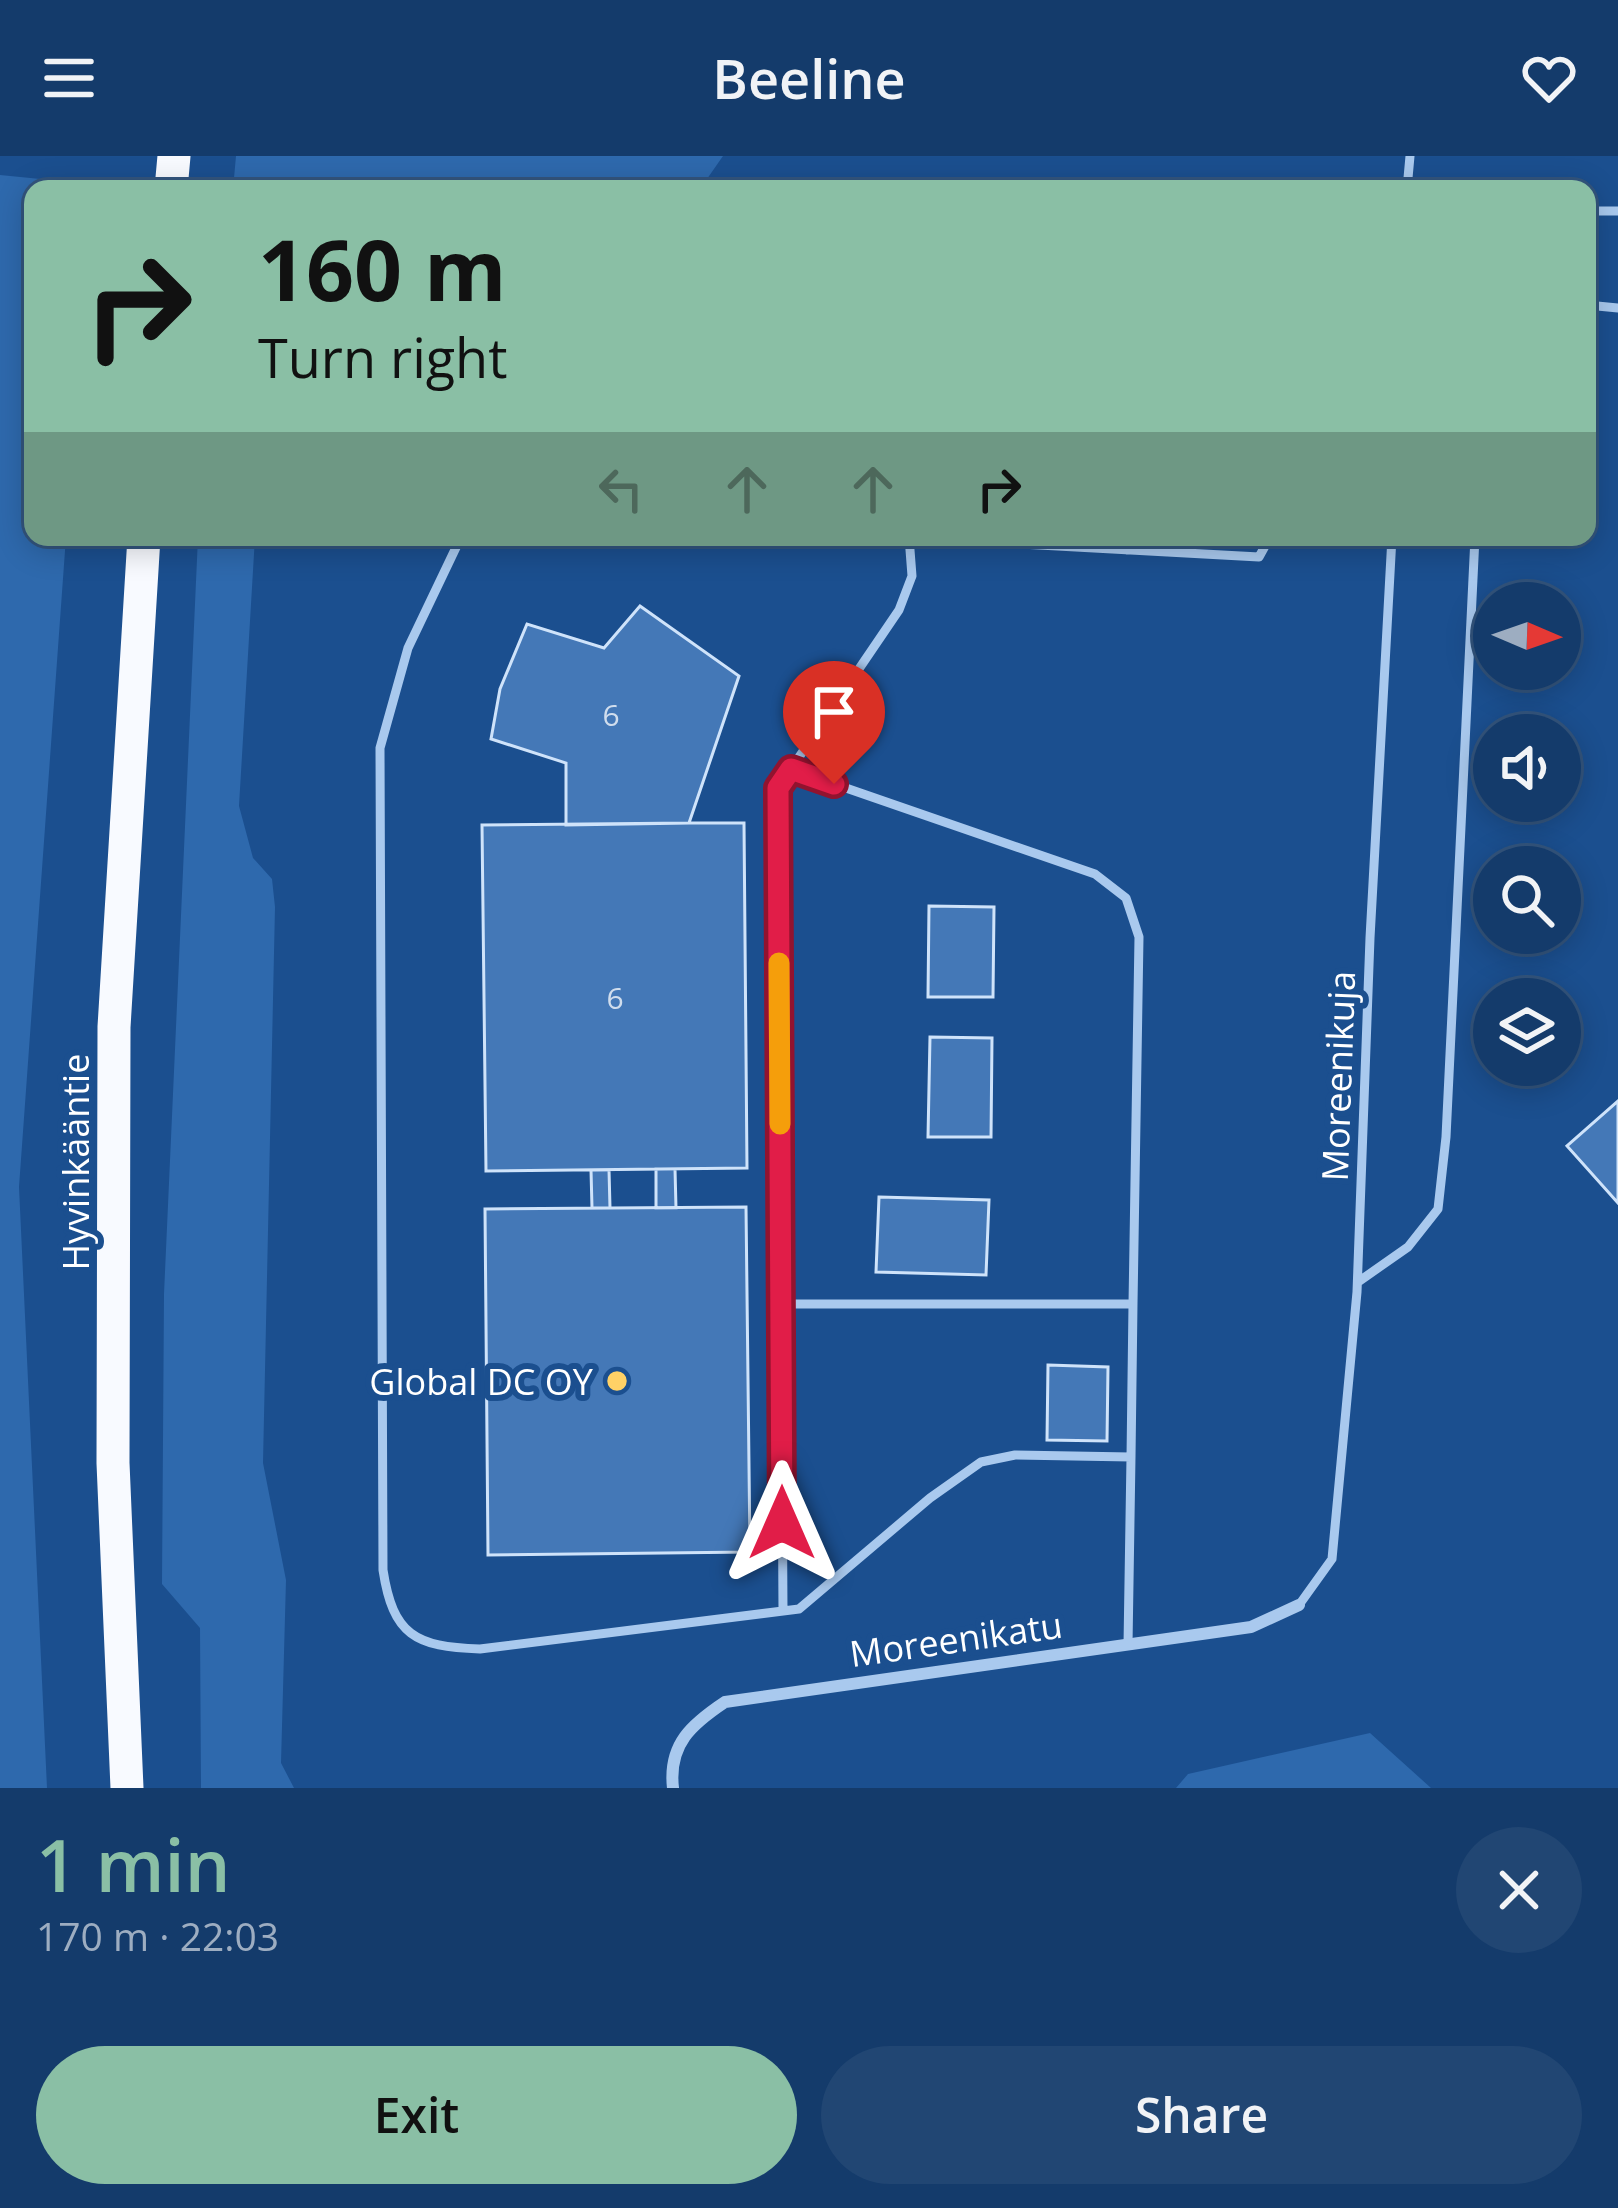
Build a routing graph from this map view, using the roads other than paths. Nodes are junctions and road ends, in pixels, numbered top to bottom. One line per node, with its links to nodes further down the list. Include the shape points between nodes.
1 (143, 546): 18 (highway, Hyvinkääntie, via 114,1050 112,1463)
2 (457, 546): 16 (lane, via 408,648 380,748 388,1600 400,1625 425,1641 480,1649)
3 (910, 546): 10 (lane, via 912,576 898,610)
4 (1060, 546): 9 (lane)
5 (1132, 546): 9 (lane)
6 (1265, 546): 9 (lane, via 1258,557)
7 (1392, 546): 11 (lane, Moreenikuja)
8 (1475, 546): 11 (lane, via 1438,1209 1408,1247)
9 (1127, 550)
10 (791, 769): 12 (lane, via 778,788); 13 (lane, via 1095,874 1126,898 1138,937)
11 (1358, 1282): 15 (lane, Moreenikuja, via 1332,1559)
12 (781, 1304): 13 (lane); 16 (lane)
13 (1133, 1304): 14 (lane)
14 (1131, 1457): 16 (lane, via 981,1462 799,1609); 17 (lane)
15 (1299, 1605): 17 (street, Moreenikatu, via 1251,1627)
16 (782, 1610)
17 (1128, 1645): 19 (street, Moreenikatu, via 725,1702 679,1745)
18 (128, 1788)
19 (674, 1788)

